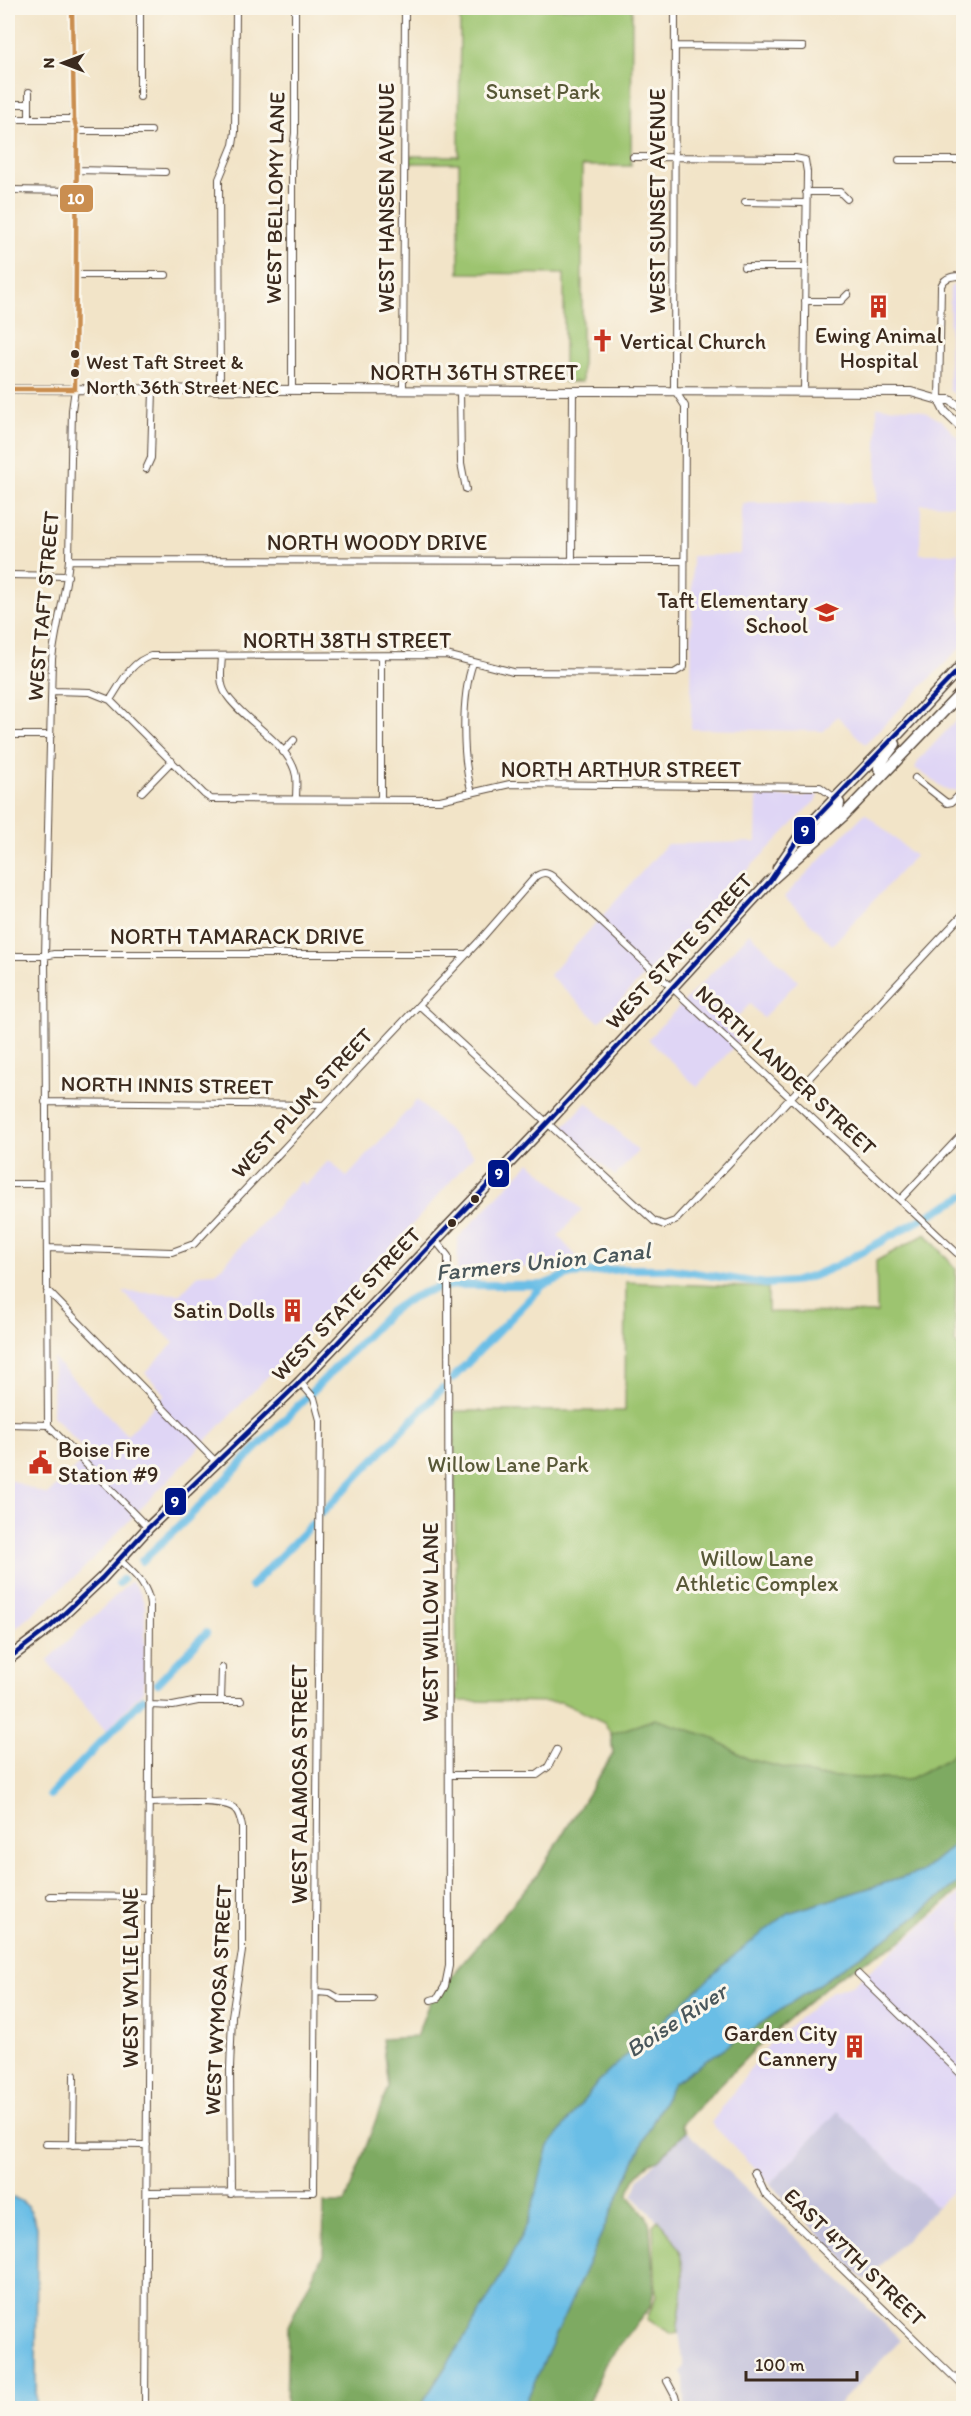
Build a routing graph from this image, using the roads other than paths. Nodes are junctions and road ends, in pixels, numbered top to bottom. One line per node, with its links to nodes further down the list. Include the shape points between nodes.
1 (72, 8): 15 (street, WEST TAFT STREET)
2 (140, 8): 10 (street)
3 (236, 8): 40 (street, via 236,132 219,179)
4 (295, 8): 41 (street, WEST BELLOMY LANE)
5 (405, 8): 42 (street, WEST HANSEN AVENUE)
6 (675, 8): 7 (street, WEST SUNSET AVENUE)
7 (675, 46): 8 (street); 19 (street, WEST SUNSET AVENUE)
8 (803, 47)
9 (29, 92): 12 (street)
10 (140, 97)
11 (8, 104): 12 (street)
12 (29, 104): 14 (street)
13 (8, 119): 14 (street)
14 (29, 119): 15 (street)
15 (74, 119): 16 (street, WEST TAFT STREET)
16 (77, 131): 17 (street); 22 (street, WEST TAFT STREET)
17 (151, 131)
18 (633, 157): 19 (street)
19 (675, 157): 26 (street, via 805,160); 45 (street, WEST SUNSET AVENUE)
20 (899, 160): 21 (street)
21 (963, 160)
22 (77, 170): 23 (street); 25 (street, WEST TAFT STREET)
23 (165, 172)
24 (8, 190): 25 (street)
25 (77, 191): 32 (street, WEST TAFT STREET)
26 (806, 192): 27 (street, via 840,192); 29 (street)
27 (847, 199)
28 (745, 202): 29 (street)
29 (806, 203): 31 (street)
30 (744, 267): 31 (street)
31 (806, 267): 36 (street)
32 (76, 274): 33 (street); 38 (street, WEST TAFT STREET)
33 (166, 275)
34 (963, 276): 47 (street, via 945,279 941,286)
35 (848, 294): 36 (street, via 841,301)
36 (805, 300): 46 (street)
37 (8, 389): 38 (street, NORTH 36TH STREET)
38 (75, 389): 39 (street, NORTH 36TH STREET); 52 (street, WEST TAFT STREET)
39 (153, 390): 40 (street, NORTH 36TH STREET); 50 (street, via 151,458)
40 (220, 390): 41 (street, NORTH 36TH STREET)
41 (292, 390): 42 (street, NORTH 36TH STREET)
42 (404, 390): 43 (street, NORTH 36TH STREET)
43 (460, 390): 44 (street, NORTH 36TH STREET); 51 (street)
44 (573, 390): 45 (street, NORTH 36TH STREET); 53 (street)
45 (674, 390): 46 (street, NORTH 36TH STREET); 54 (street, WEST SUNSET AVENUE, via 685,406)
46 (804, 391): 47 (street, NORTH 36TH STREET, via 911,392)
47 (939, 400): 48 (street, NORTH 36TH STREET, via 950,400); 49 (street)
48 (963, 410)
49 (963, 430)
50 (146, 469)
51 (465, 489)
52 (69, 560): 53 (street, NORTH WOODY DRIVE); 56 (street, WEST TAFT STREET)
53 (572, 560): 54 (street, NORTH WOODY DRIVE)
54 (684, 561): 61 (street, WEST SUNSET AVENUE, via 684,667)
55 (8, 575): 56 (street)
56 (68, 576): 62 (street, WEST TAFT STREET, via 56,628)
57 (381, 656): 58 (street, NORTH 38TH STREET); 59 (street, NORTH 38TH STREET, via 446,655); 78 (street)
58 (222, 657): 64 (street, NORTH 38TH STREET, via 143,658); 69 (street, via 221,678 226,694)
59 (473, 663): 61 (street, NORTH 38TH STREET, via 513,672); 75 (street, via 466,695 465,761)
60 (963, 663): 65 (main road, WEST STATE STREET)
61 (674, 673)
62 (52, 691): 64 (street, NORTH ARTHUR STREET, via 90,692); 67 (street, WEST TAFT STREET)
63 (961, 697): 71 (main road, WEST STATE STREET)
64 (110, 700): 70 (street, NORTH ARTHUR STREET)
65 (900, 733): 71 (main road, WEST STATE STREET, via 880,764); 76 (main road, WEST STATE STREET)
66 (8, 735): 67 (street)
67 (51, 735): 85 (street, WEST TAFT STREET)
68 (294, 740): 69 (street)
69 (283, 752): 77 (street, via 296,775)
70 (172, 761): 74 (street); 77 (street, NORTH ARTHUR STREET, via 211,799)
71 (884, 773): 79 (main road, WEST STATE STREET)
72 (915, 778): 73 (street, via 947,803)
73 (963, 789)
74 (142, 792)
75 (472, 793): 76 (street, NORTH ARTHUR STREET, via 510,784 820,787); 78 (street, NORTH ARTHUR STREET, via 440,800)
76 (835, 798): 79 (main road, WEST STATE STREET, via 838,809); 81 (main road, WEST STATE STREET, via 802,833)
77 (296, 800): 78 (street, NORTH ARTHUR STREET)
78 (381, 800)
79 (809, 846): 81 (main road, WEST STATE STREET)
80 (536, 876): 83 (street, WEST PLUM STREET); 86 (street, NORTH LANDER STREET, via 552,876)
81 (770, 881): 86 (main road, WEST STATE STREET)
82 (963, 913): 88 (street)
83 (466, 954): 85 (street, NORTH TAMARACK DRIVE); 87 (street, WEST PLUM STREET)
84 (8, 956): 85 (street, NORTH TAMARACK DRIVE)
85 (45, 956): 89 (street, WEST TAFT STREET)
86 (671, 987): 88 (street, NORTH LANDER STREET); 91 (main road, WEST STATE STREET)
87 (418, 1005): 90 (street, WEST PLUM STREET); 91 (street)
88 (790, 1098): 91 (street, via 675,1221 664,1225 654,1221); 95 (street, NORTH LANDER STREET)
89 (45, 1102): 90 (street, NORTH INNIS STREET); 94 (street, WEST TAFT STREET)
90 (325, 1105): 97 (street, WEST PLUM STREET, via 201,1238 184,1249 172,1252)
91 (548, 1122): 96 (main road, WEST STATE STREET)
92 (963, 1132): 95 (street)
93 (8, 1184): 94 (street)
94 (46, 1184): 97 (street, WEST TAFT STREET)
95 (900, 1200): 98 (street, NORTH LANDER STREET)
96 (436, 1240): 100 (main road, WEST STATE STREET); 112 (street, WEST WILLOW LANE, via 448,1256)
97 (46, 1248): 99 (street, WEST TAFT STREET)
98 (957, 1253)
99 (47, 1290): 102 (street, WEST TAFT STREET); 103 (street)
100 (303, 1386): 103 (main road, WEST STATE STREET); 117 (street, WEST ALAMOSA STREET, via 314,1398 320,1420)
101 (8, 1424): 102 (street)
102 (48, 1425): 104 (street)
103 (216, 1462): 104 (main road, WEST STATE STREET)
104 (148, 1528): 105 (main road, WEST STATE STREET)
105 (119, 1559): 106 (main road, WEST STATE STREET, via 50,1627); 110 (street, WEST WYLIE LANE, via 149,1594)
106 (8, 1659)
107 (222, 1668): 108 (street)
108 (221, 1701): 109 (street); 110 (street)
109 (241, 1701)
110 (150, 1706): 113 (street, WEST WYLIE LANE)
111 (557, 1750): 112 (street, via 548,1767 537,1775)
112 (448, 1775): 119 (street, WEST WILLOW LANE, via 449,1966 445,1986 438,1998)
113 (149, 1803): 115 (street, WEST WYLIE LANE); 127 (street, WEST WYMOSA STREET, via 220,1803 236,1809 242,1827 243,1936 232,2016 230,2069)
114 (50, 1896): 115 (street)
115 (149, 1897): 124 (street, WEST WYLIE LANE)
116 (858, 1974): 121 (street)
117 (316, 1992): 118 (street, via 340,1999); 127 (street, WEST ALAMOSA STREET, via 314,2192)
118 (373, 2000)
119 (431, 2000)
120 (74, 2075): 123 (street)
121 (963, 2077)
122 (46, 2144): 123 (street)
123 (73, 2145): 124 (street)
124 (147, 2145): 126 (street, WEST WYLIE LANE)
125 (755, 2172): 129 (street, EAST 47TH STREET, via 765,2194)
126 (147, 2193): 127 (street); 130 (street, WEST WYLIE LANE)
127 (231, 2194)
128 (667, 2381): 131 (street)
129 (963, 2387)
130 (144, 2409)
131 (678, 2409)

